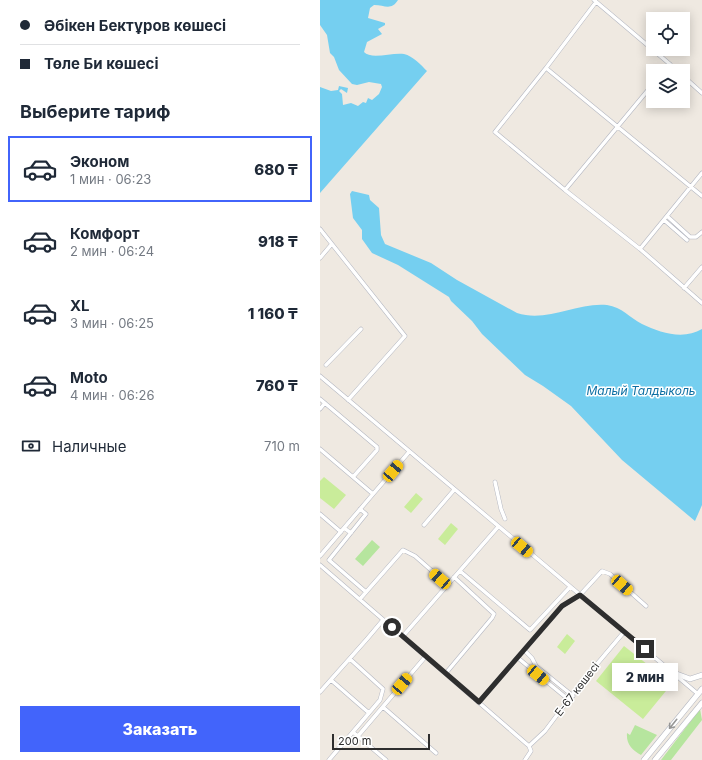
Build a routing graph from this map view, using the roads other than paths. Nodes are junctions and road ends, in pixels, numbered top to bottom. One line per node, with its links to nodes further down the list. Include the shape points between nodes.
1 (595, 1): 2 (street); 3 (street)
2 (670, 64)
3 (546, 68): 7 (street); 10 (street, via 495,132)
4 (690, 82): 6 (street)
5 (646, 93): 7 (street)
6 (702, 93)
7 (618, 127): 9 (street); 10 (street)
8 (702, 173): 9 (street)
9 (691, 186): 11 (street); 12 (street)
10 (565, 190): 17 (street)
11 (702, 196)
12 (665, 218): 14 (street, via 690,236 696,237); 15 (street); 17 (street)
13 (320, 229): 16 (street)
14 (702, 232)
15 (687, 240)
16 (331, 245): 18 (street); 26 (street, via 405,338)
17 (640, 249): 20 (street)
18 (320, 258)
19 (702, 266): 20 (street)
20 (684, 288): 21 (street)
21 (702, 303)
22 (361, 329): 23 (street)
23 (326, 364)
24 (320, 377): 26 (street)
25 (320, 399): 27 (street)
26 (348, 400): 30 (street)
27 (325, 403): 28 (street); 31 (street, via 377,447)
28 (320, 409)
29 (320, 449): 31 (street)
30 (409, 452): 33 (street); 34 (street)
31 (353, 477): 34 (street)
32 (495, 482): 37 (street)
33 (454, 490): 38 (street); 39 (street)
34 (373, 494): 35 (street)
35 (360, 509): 40 (street); 42 (street, via 366,514)
36 (320, 514): 41 (street)
37 (505, 519)
38 (424, 525)
39 (498, 527): 45 (street); 48 (street)
40 (344, 528): 41 (street); 42 (street)
41 (341, 532): 43 (street)
42 (351, 533): 49 (street, via 329,560)
43 (320, 556)
44 (320, 565): 51 (street)
45 (460, 571): 46 (street); 48 (street, via 530,630)
46 (454, 577): 47 (street); 60 (street, via 494,614)
47 (448, 585): 49 (street, via 415,556 403,550); 55 (street)
48 (570, 587): 50 (street)
49 (366, 592): 51 (street)
50 (580, 595): 52 (street, via 604,571); 54 (street); 56 (street, via 562,606)
51 (360, 599): 53 (street)
52 (646, 606)
53 (383, 620): 55 (street); 59 (street)
54 (624, 632): 61 (street); 67 (street, Е-67 көшесі)
55 (403, 636): 57 (street)
56 (524, 650): 58 (street); 67 (street, via 536,666)
57 (426, 656): 60 (street); 71 (street)
58 (518, 658): 68 (street); 69 (street)
59 (350, 659): 63 (street); 72 (street, via 383,690 380,700)
60 (446, 673): 69 (street)
61 (674, 673): 62 (main road, via 690,679); 66 (street)
62 (702, 675)
63 (331, 680): 64 (street); 72 (street)
64 (321, 689)
65 (702, 689): 66 (main road)
66 (698, 694): 80 (main road, one-way to 80)
67 (573, 696): 68 (street, Е-67 көшесі)
68 (569, 700): 75 (street, Е-67 көшесі, via 545,731)
69 (479, 702): 75 (street)
70 (702, 703): 81 (main road)
71 (383, 707): 74 (street); 76 (street)
72 (369, 713): 73 (street)
73 (353, 732): 74 (street); 77 (street)
74 (358, 736): 78 (street)
75 (529, 746): 79 (street, via 531,751)
76 (436, 753)
77 (329, 760)
78 (386, 760)
79 (524, 760)
80 (644, 760)
81 (655, 760)

